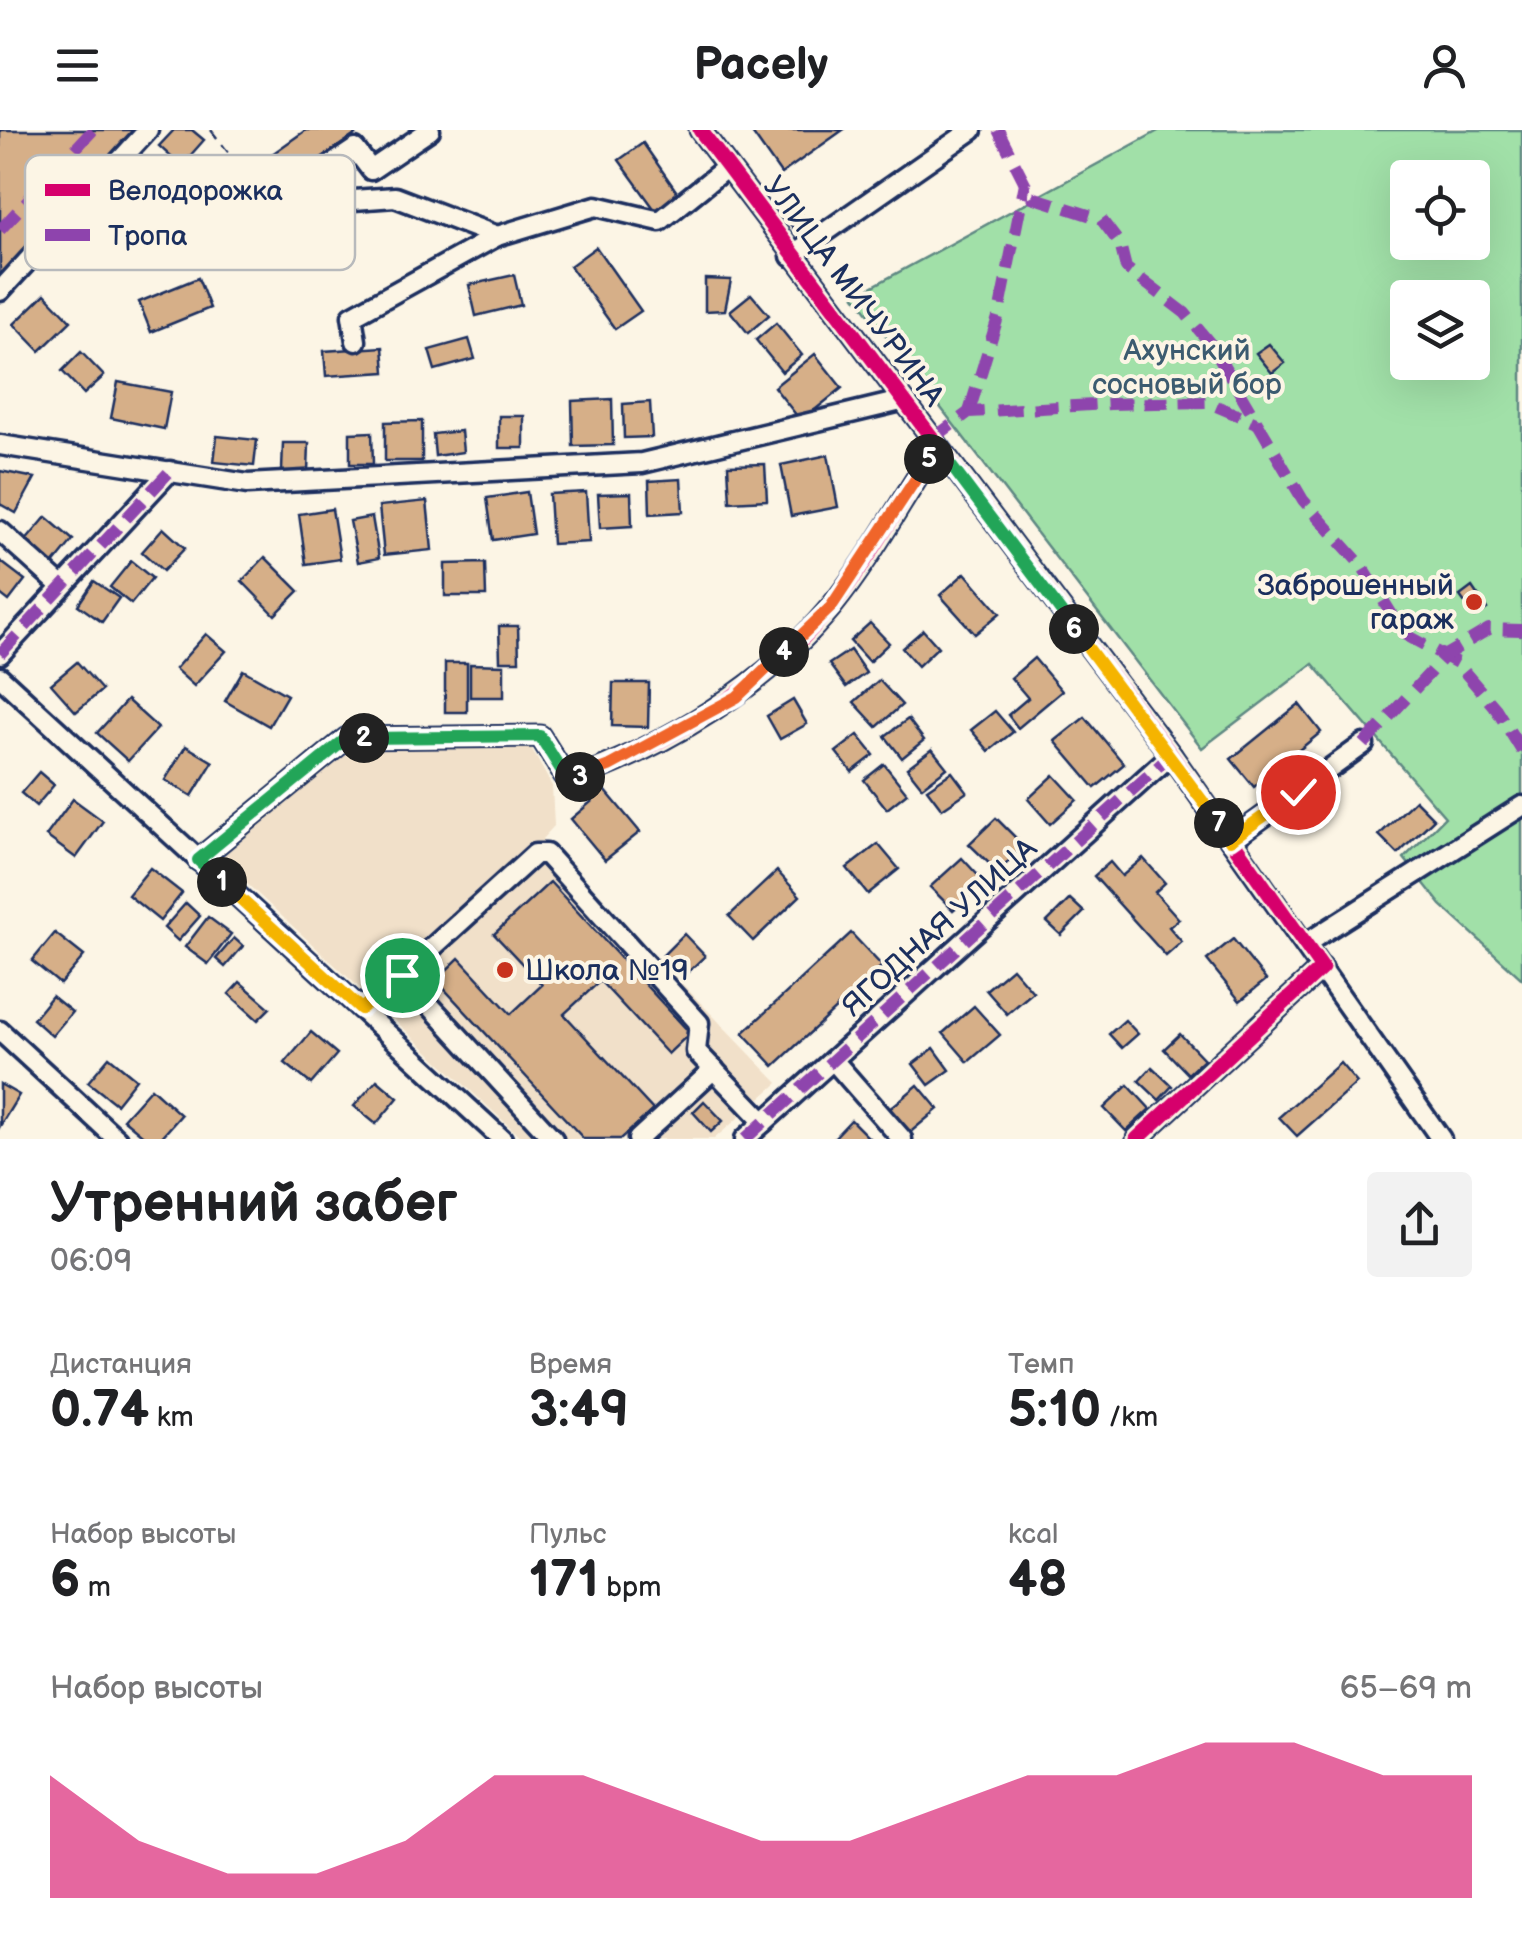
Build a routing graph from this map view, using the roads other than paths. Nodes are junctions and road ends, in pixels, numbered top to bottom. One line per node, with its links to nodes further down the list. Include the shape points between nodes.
1 (148, 130): 5 (street)
2 (430, 130): 8 (street)
3 (700, 130): 7 (street, УЛИЦА МИЧУРИНА)
4 (972, 130): 12 (street)
5 (125, 155)
6 (346, 155): 8 (street, via 355,149)
7 (727, 167): 11 (street, via 660,221 596,206); 12 (street, УЛИЦА МИЧУРИНА)
8 (371, 170): 9 (street)
9 (382, 198): 10 (street); 11 (street, via 395,197)
10 (355, 200)
11 (496, 236): 15 (street, via 352,316)
12 (791, 256): 16 (street, УЛИЦА МИЧУРИНА)
13 (25, 264): 14 (street)
14 (0, 291)
15 (356, 341)
16 (901, 400): 18 (street, УЛИЦА МИЧУРИНА); 19 (street, via 642,463 247,484)
17 (0, 444): 19 (street)
18 (937, 447): 25 (street, УЛИЦА МИЧУРИНА); 28 (street, via 831,607 737,697 568,781 540,736 347,738)
19 (170, 471): 21 (street)
20 (0, 532): 21 (street)
21 (61, 586): 22 (street)
22 (0, 654)
23 (0, 677): 28 (street)
24 (1364, 744): 27 (street)
25 (1170, 755): 27 (street, УЛИЦА МИЧУРИНА); 34 (street, ЯГОДНАЯ УЛИЦА)
26 (1522, 806): 29 (street)
27 (1230, 840): 29 (street, УЛИЦА МИЧУРИНА)
28 (198, 860): 32 (street)
29 (1304, 944): 30 (street, УЛИЦА МИЧУРИНА)
30 (1322, 968): 43 (street); 44 (street, УЛИЦА МИЧУРИНА)
31 (402, 975): 32 (street); 35 (street, via 535,854 546,854 699,1023 696,1051); 39 (street)
32 (361, 1009): 38 (street)
33 (0, 1031): 37 (street)
34 (832, 1060): 36 (street, ЯГОДНАЯ УЛИЦА); 42 (street)
35 (714, 1069): 36 (street); 40 (street)
36 (764, 1122): 41 (street, ЯГОДНАЯ УЛИЦА)
37 (118, 1139)
38 (502, 1139)
39 (553, 1139)
40 (638, 1139)
41 (744, 1139)
42 (902, 1139)
43 (1136, 1139)
44 (1442, 1139)

